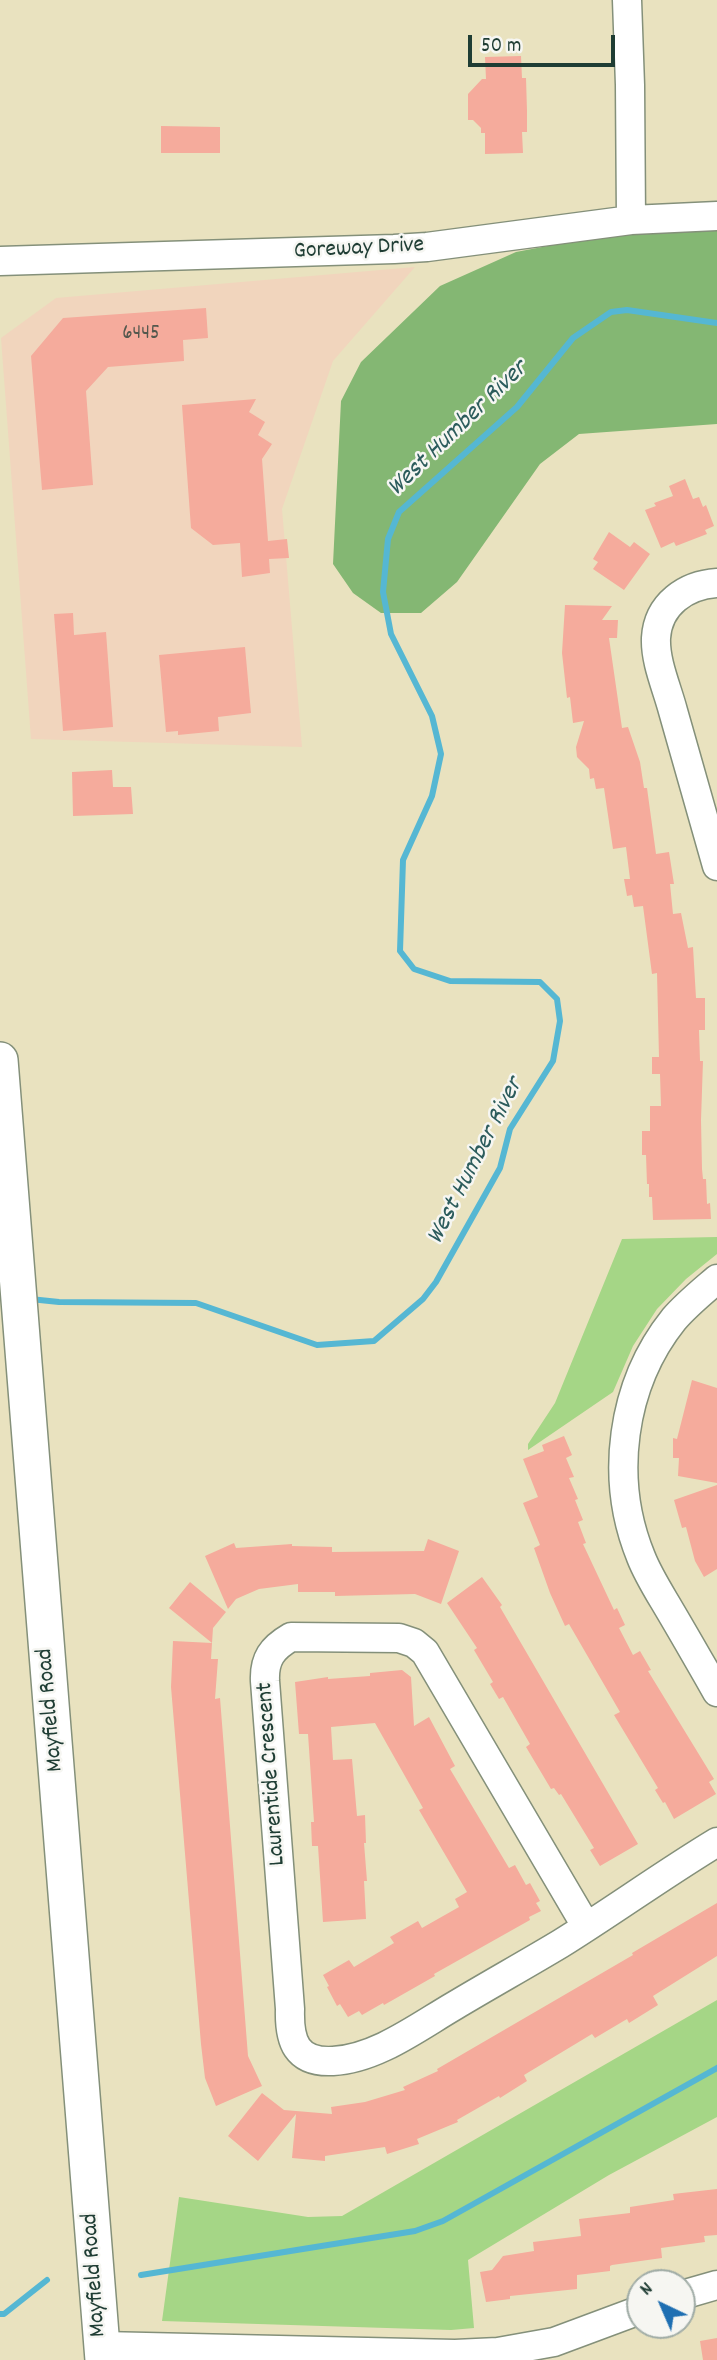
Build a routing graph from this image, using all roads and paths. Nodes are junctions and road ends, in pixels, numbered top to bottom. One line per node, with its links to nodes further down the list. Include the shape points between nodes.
1 (627, 0): 3 (street)
2 (717, 216): 3 (street, Goreway Drive)
3 (631, 220): 4 (street, Goreway Drive, via 427,247)
4 (0, 261)
5 (717, 583): 6 (street, via 695,585 681,593 663,612 656,639)
6 (717, 866)
7 (0, 1060): 15 (main road, Mayfield Road)
8 (717, 1279): 9 (street, via 674,1320 648,1360 626,1425 624,1461 627,1510 642,1560)
9 (717, 1692)
10 (717, 1842): 11 (street, Laurentide Crescent)
11 (586, 1926): 11 (street, Laurentide Crescent, via 425,1652 399,1637 291,1637 270,1654 265,1681 289,2031 305,2056 333,2061 375,2050)
12 (717, 2285): 13 (street)
13 (696, 2291)
14 (626, 2315): 15 (street, via 554,2342 498,2352)
15 (102, 2353)

